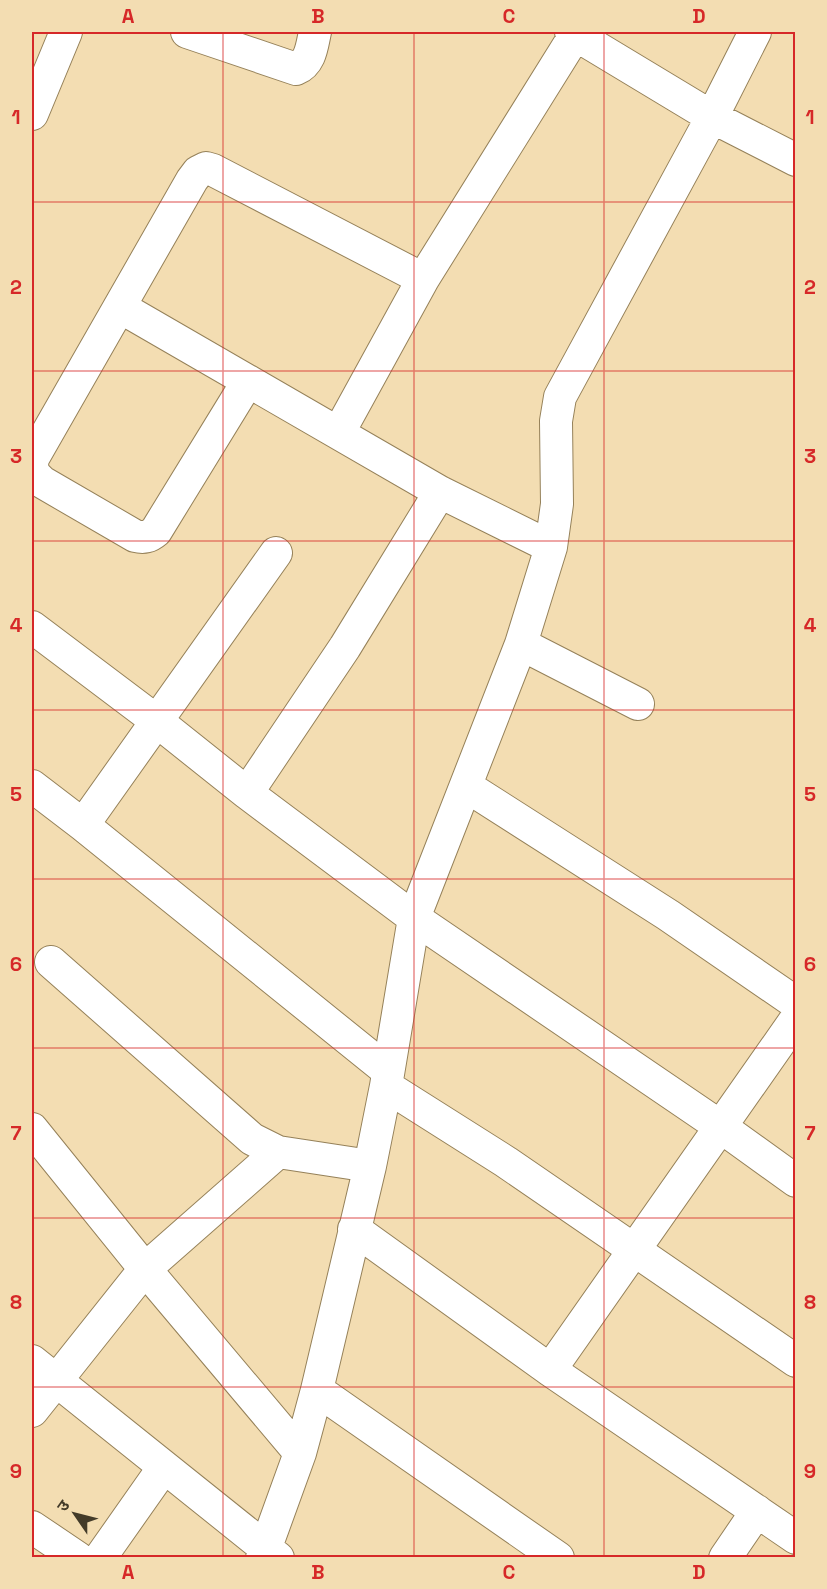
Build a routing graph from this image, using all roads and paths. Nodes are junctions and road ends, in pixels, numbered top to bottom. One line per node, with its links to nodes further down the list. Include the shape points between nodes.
1 (66, 32): 6 (street)
2 (187, 32): 3 (street, via 296,69 307,60)
3 (315, 32)
4 (574, 32): 7 (street); 9 (street)
5 (755, 32): 7 (street)
6 (32, 114)
7 (712, 117): 8 (street); 15 (street, via 563,387 556,422 557,504)
8 (795, 160)
9 (423, 279): 10 (street, via 206,168 192,180); 12 (street)
10 (120, 307): 11 (street); 13 (street)
11 (248, 381): 12 (street); 13 (street, via 151,535 135,536 42,482)
12 (339, 432): 14 (street)
13 (32, 466)
14 (440, 492): 15 (street); 23 (street, via 345,647)
15 (551, 547): 18 (street)
16 (276, 553): 20 (street)
17 (32, 627): 20 (street)
18 (521, 644): 19 (street); 22 (street)
19 (638, 704)
20 (158, 722): 23 (street); 24 (street)
21 (32, 786): 24 (street)
22 (466, 786): 25 (street); 27 (street, via 668,915)
23 (247, 793): 25 (street)
24 (83, 825): 29 (street)
25 (414, 918): 29 (street); 30 (street)
26 (51, 962): 32 (street, via 219,1112 252,1139)
27 (795, 1003)
28 (795, 1019): 30 (street)
29 (387, 1079): 33 (street); 36 (street)
30 (721, 1127): 34 (street); 36 (street)
31 (32, 1129): 37 (street)
32 (278, 1152): 33 (street); 37 (street)
33 (370, 1166): 35 (street)
34 (795, 1181)
35 (354, 1229): 40 (street); 41 (street)
36 (634, 1251): 38 (street); 40 (street)
37 (145, 1269): 39 (street); 43 (street)
38 (795, 1361)
39 (44, 1370): 42 (street); 44 (street)
40 (550, 1370): 45 (street)
41 (317, 1390): 43 (street); 51 (street)
42 (32, 1412)
43 (300, 1453): 48 (street)
44 (164, 1467): 48 (street); 50 (street)
45 (756, 1511): 47 (street); 52 (street)
46 (32, 1527): 49 (street)
47 (795, 1538)
48 (269, 1555)
49 (78, 1557)
50 (100, 1557)
51 (558, 1557)
52 (725, 1557)

